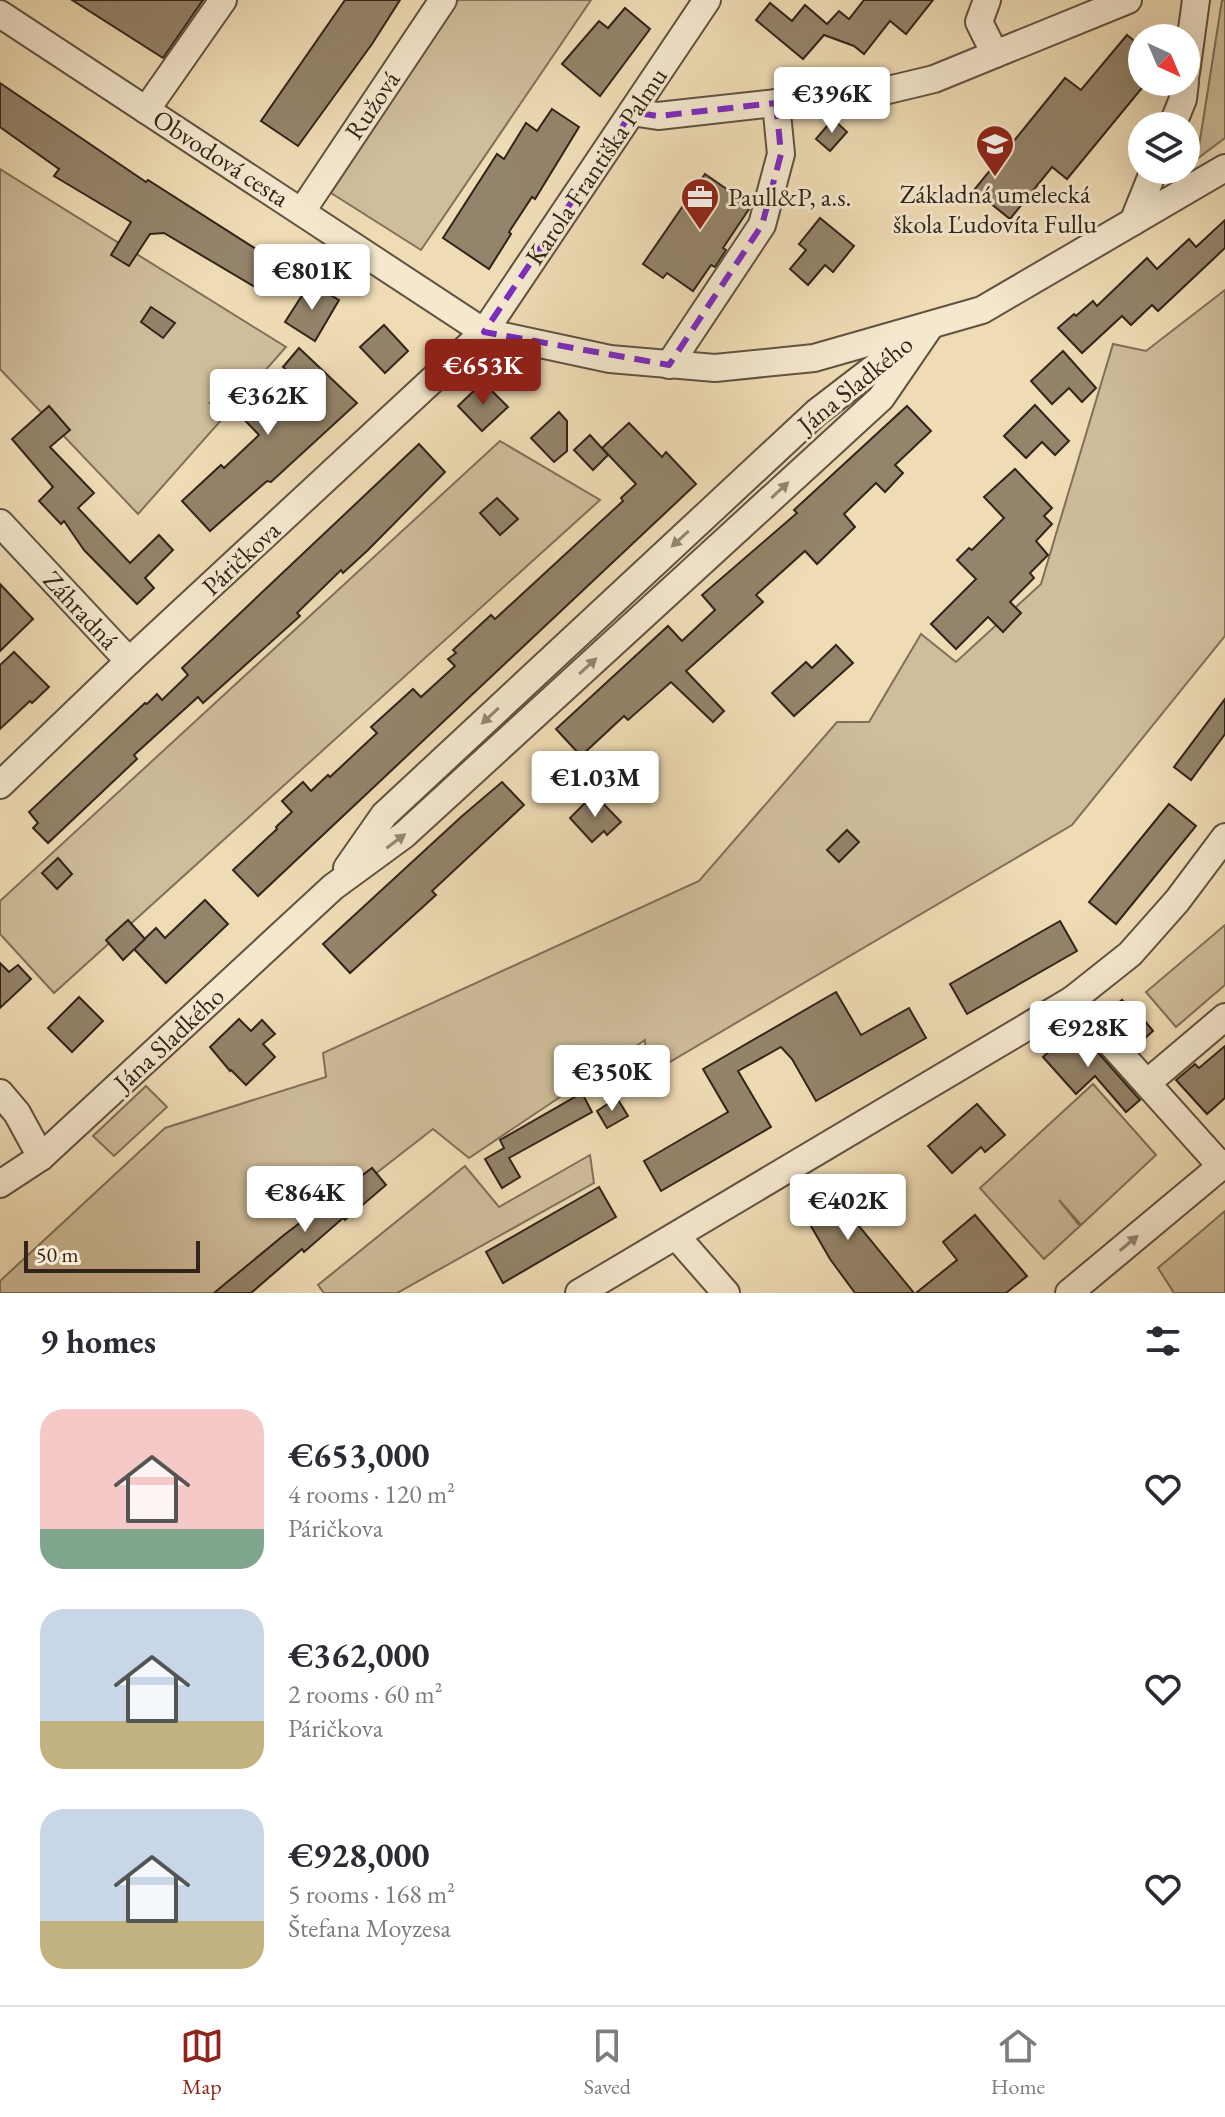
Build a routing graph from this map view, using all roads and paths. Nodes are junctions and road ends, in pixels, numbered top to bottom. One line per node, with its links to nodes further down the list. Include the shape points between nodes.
1 (223, 0): 11 (street)
2 (443, 0): 15 (street, Ružová)
3 (707, 0): 12 (street, Karola Františka Palmu)
4 (987, 0): 9 (street, via 979,22)
5 (1128, 0): 9 (street)
6 (1196, 0): 8 (street)
7 (0, 14): 11 (street, Obvodová cesta)
8 (1193, 24)
9 (995, 54): 10 (street, via 934,79 884,91)
10 (776, 103): 12 (street, via 658,116); 19 (street, via 781,154 762,225)
11 (146, 110): 15 (street, Obvodová cesta)
12 (632, 112): 18 (street, Karola Františka Palmu)
13 (1225, 168): 16 (street, Obvodová cesta)
14 (1148, 184): 16 (street)
15 (302, 211): 18 (street, Obvodová cesta)
16 (1133, 222): 17 (street, Obvodová cesta, via 982,310)
17 (931, 325): 19 (street, Obvodová cesta, via 814,358 715,368); 28 (street, Jána Sladkého, via 817,412 384,815 333,887)
18 (484, 332): 19 (street, Obvodová cesta, via 610,359); 21 (street, Páričkova)
19 (669, 365)
20 (0, 523): 21 (street, Záhradná)
21 (129, 661): 22 (street, Páričkova)
22 (0, 785)
23 (1225, 837): 24 (street, via 1130,954)
24 (1072, 1000): 26 (street); 31 (street)
25 (1225, 1017): 26 (street)
26 (1147, 1083): 29 (street)
27 (0, 1093): 28 (street)
28 (41, 1157): 30 (street, Jána Sladkého)
29 (1223, 1164): 34 (street, one-way to 29)
30 (0, 1184)
31 (677, 1237): 32 (street); 33 (street)
32 (579, 1293)
33 (726, 1293)
34 (1069, 1293)

